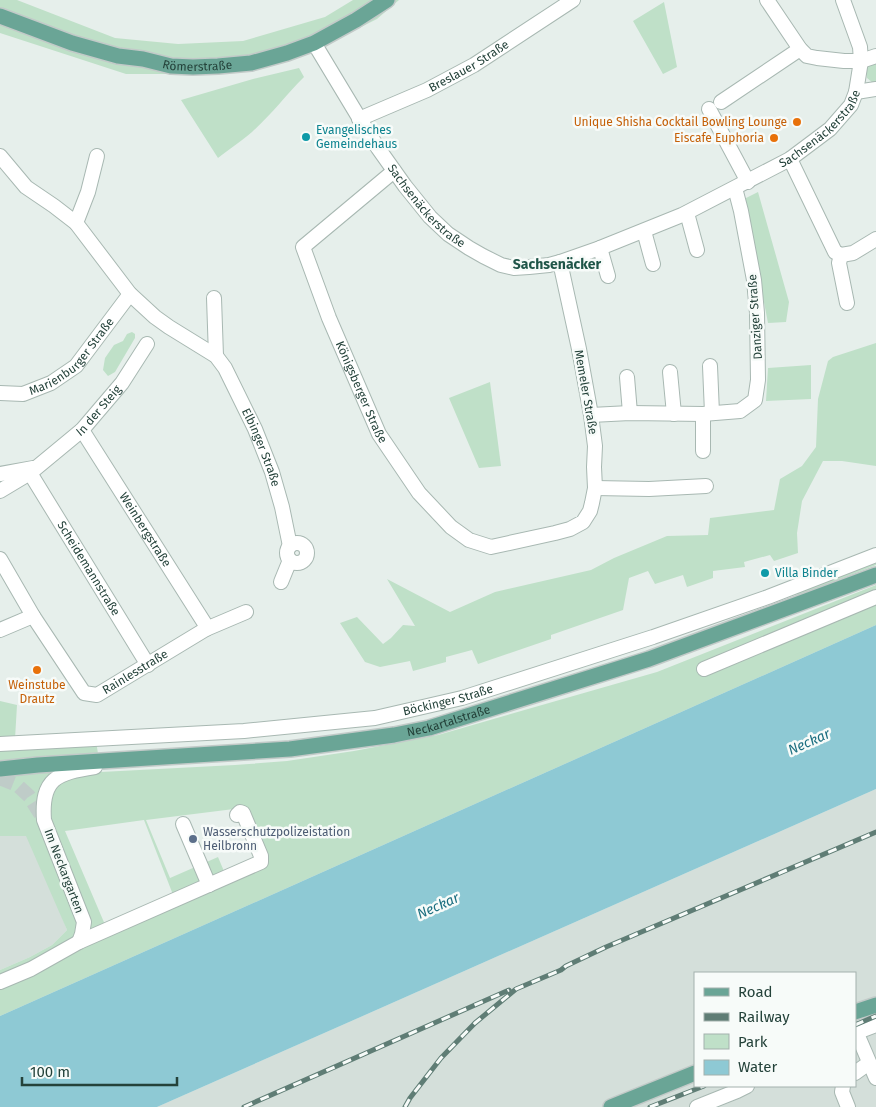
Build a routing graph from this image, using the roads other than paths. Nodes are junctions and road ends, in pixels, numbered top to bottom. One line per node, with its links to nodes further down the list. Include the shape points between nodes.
1 (387, 0): 6 (main road, Römerstraße)
2 (573, 0): 12 (street, Breslauer Straße, via 474,65 427,90)
3 (767, 0): 7 (street)
4 (843, 0): 9 (street, via 860,46)
5 (1, 18): 6 (main road, Römerstraße, via 104,53 171,66 251,63)
6 (314, 43): 12 (street, Sachsenäckerstraße)
7 (800, 49): 9 (street, via 817,58); 17 (street, via 715,105)
8 (876, 56): 9 (street)
9 (861, 61): 10 (street, Sachsenäckerstraße)
10 (856, 88): 11 (street); 15 (street, Sachsenäckerstraße, via 851,105 833,126)
11 (876, 89)
12 (359, 119): 16 (street, Sachsenäckerstraße)
13 (0, 156): 19 (street, Elbinger Straße, via 26,187)
14 (97, 156): 19 (street)
15 (790, 159): 17 (street, Sachsenäckerstraße); 24 (street, via 835,252)
16 (394, 171): 25 (street, Sachsenäckerstraße, via 430,217 468,248 514,268); 48 (street, Königsberger Straße, via 304,247 329,318 377,431 419,493 469,540 491,547)
17 (742, 185): 18 (street, Sachsenäckerstraße); 38 (street, Danziger Straße, via 741,211 754,280 758,380 755,400 740,411)
18 (687, 213): 20 (street, Sachsenäckerstraße); 23 (street)
19 (76, 223): 28 (street, Elbinger Straße)
20 (644, 231): 22 (street, Sachsenäckerstraße); 26 (street)
21 (876, 239): 24 (street, via 853,253)
22 (600, 248): 25 (street, Sachsenäckerstraße); 27 (street)
23 (696, 250)
24 (841, 255): 30 (street, via 839,263)
25 (560, 262): 40 (street, Memeler Straße)
26 (653, 264)
27 (608, 276)
28 (130, 294): 32 (street, Elbinger Straße, via 169,328); 36 (street, Marienburger Straße, via 76,366 51,384 24,394)
29 (214, 298): 32 (street)
30 (847, 303)
31 (147, 344): 41 (street, In der Steig, via 122,383)
32 (216, 356): 52 (street, Elbinger Straße, via 251,420 272,472 290,546 299,543 306,550 306,558 299,563 290,560)
33 (710, 366): 38 (street)
34 (670, 372): 39 (street)
35 (627, 377): 37 (street)
36 (0, 393)
37 (630, 413): 39 (street, Danziger Straße); 40 (street, Danziger Straße)
38 (708, 413): 39 (street, Danziger Straße); 42 (street)
39 (674, 414)
40 (591, 415): 46 (street, Memeler Straße)
41 (82, 430): 43 (street, In der Steig); 56 (street, Weinbergstraße, via 206,624)
42 (703, 451)
43 (34, 470): 44 (street, In der Steig); 47 (street, In der Steig); 58 (street, Scheidemannstraße)
44 (0, 474)
45 (706, 486): 46 (street)
46 (595, 488): 48 (street, Memeler Straße, via 590,511 583,522)
47 (0, 491)
48 (555, 533)
49 (876, 555): 60 (street, Böckinger Straße, via 653,637 462,698 375,718 244,731)
50 (0, 559): 55 (street, Rainlesstraße)
51 (876, 575): 61 (main road, Neckartalstraße, via 649,660 429,728 394,736 290,749)
52 (282, 582)
53 (876, 597): 59 (street)
54 (246, 612): 56 (street, Rainlesstraße)
55 (33, 616): 57 (street); 58 (street, Rainlesstraße, via 84,693 97,695)
56 (206, 629): 58 (street, Rainlesstraße)
57 (0, 630)
58 (148, 665)
59 (704, 669)
60 (0, 744)
61 (147, 759): 62 (main road, Neckartalstraße); 66 (street, Im Neckargarten, via 77,770 60,776 46,790 44,820 84,922)
62 (0, 769)
63 (237, 815): 65 (street, via 242,814 261,862)
64 (184, 824): 65 (street)
65 (209, 885): 66 (street)
66 (79, 942): 67 (street)
67 (0, 982)
68 (876, 1005): 69 (main road)
69 (856, 1012)
70 (876, 1025): 71 (street)
71 (856, 1031)
72 (856, 1033): 73 (street)
73 (869, 1063): 74 (street); 76 (street)
74 (856, 1072)
75 (694, 1073): 79 (main road)
76 (876, 1078)
77 (745, 1087): 80 (street)
78 (843, 1087): 81 (street)
79 (610, 1107)
80 (697, 1107)
81 (848, 1107)

